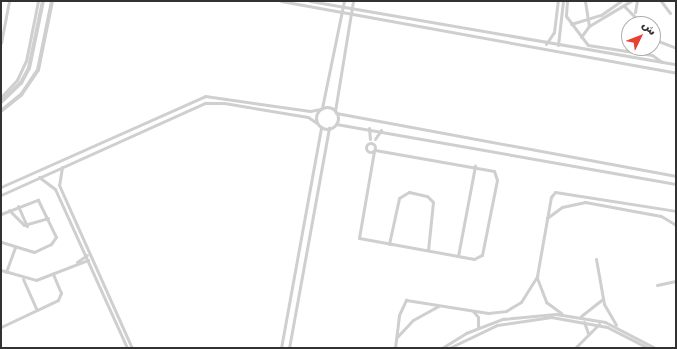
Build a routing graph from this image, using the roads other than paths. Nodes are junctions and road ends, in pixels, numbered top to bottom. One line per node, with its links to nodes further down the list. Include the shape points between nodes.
1 (9, 1): 31 (street)
2 (38, 1): 38 (street, via 26,61 17,80)
3 (43, 1): 39 (street, via 29,68 21,83)
4 (52, 1): 41 (street, via 38,70 21,95)
5 (281, 1): 20 (street)
6 (310, 1): 18 (street)
7 (344, 1): 18 (street)
8 (352, 1): 19 (street)
9 (558, 1): 32 (street, via 554,32)
10 (563, 1): 33 (street)
11 (567, 1): 27 (street, via 565,14)
12 (585, 1): 25 (street)
13 (621, 1): 24 (street)
14 (631, 1): 17 (street)
15 (637, 1): 23 (street)
16 (661, 1): 21 (street)
17 (624, 6): 23 (street); 26 (street)
18 (343, 7): 19 (street); 20 (street)
19 (351, 9): 22 (street); 32 (street)
20 (341, 12): 22 (street); 40 (street)
21 (670, 13)
22 (350, 14): 37 (street); 42 (street)
23 (635, 14)
24 (593, 18): 25 (street); 26 (street)
25 (587, 20): 27 (street); 28 (street)
26 (595, 23): 28 (street)
27 (571, 24): 29 (street)
28 (589, 26): 29 (street)
29 (581, 37): 35 (street, via 593,47 652,54)
30 (661, 42): 34 (street)
31 (1, 43)
32 (546, 44): 33 (street)
33 (558, 45): 35 (street)
34 (676, 48)
35 (662, 62): 36 (street)
36 (676, 64)
37 (676, 72)
38 (1, 97)
39 (1, 102)
40 (321, 109): 42 (street); 43 (street); 49 (street, via 310,111 205,96)
41 (1, 111)
42 (335, 112): 44 (street); 56 (street)
43 (317, 123): 45 (street); 51 (street, via 308,117 213,102 193,106)
44 (336, 124): 46 (street); 47 (street)
45 (322, 127): 46 (street); 107 (street)
46 (329, 128): 108 (street)
47 (369, 128): 48 (street); 50 (street)
48 (381, 130): 50 (street); 58 (street)
49 (106, 139): 51 (street); 59 (street)
50 (373, 144): 52 (street); 52 (street); 53 (street); 54 (street, via 382,150)
51 (109, 145): 55 (street)
52 (369, 151): 53 (street)
53 (370, 158): 70 (street, via 357,234 361,239)
54 (475, 166): 75 (street); 75 (street, via 492,170 497,176 484,250 477,258)
55 (62, 167): 57 (street); 73 (street, via 59,185)
56 (676, 176)
57 (39, 177): 60 (street); 74 (street, via 55,189)
58 (676, 184)
59 (1, 187)
60 (1, 195)
61 (18, 206): 62 (street); 65 (street, via 38,200); 68 (street)
62 (9, 210): 64 (street); 68 (street, via 17,222)
63 (676, 211): 66 (street, via 558,191 551,197)
64 (1, 214)
65 (48, 218): 68 (street); 71 (street, via 56,234 51,244 34,252)
66 (547, 218): 67 (street, via 562,207 585,202 661,216); 83 (street)
67 (676, 225)
68 (27, 226)
69 (1, 242): 71 (street)
70 (389, 244): 72 (street); 72 (street, via 399,198 405,193 415,193 427,196 433,202)
71 (15, 247): 81 (street)
72 (428, 250): 75 (street)
73 (90, 254): 74 (street); 76 (street)
74 (85, 255): 78 (street); 79 (street)
75 (458, 256)
76 (92, 259): 78 (street); 106 (street)
77 (596, 259): 87 (street)
78 (87, 261): 79 (street); 105 (street)
79 (77, 262): 82 (street)
80 (1, 270): 81 (street)
81 (6, 272): 84 (street)
82 (52, 274): 84 (street, via 36,280); 89 (street, via 60,298)
83 (537, 276): 91 (street, via 525,298); 92 (street, via 546,302)
84 (23, 279): 89 (street)
85 (676, 281): 86 (street)
86 (657, 285)
87 (603, 299): 94 (street); 101 (street)
88 (439, 306): 90 (street); 103 (street, via 414,320); 103 (street, via 406,300 399,315)
89 (37, 310): 99 (street)
90 (473, 311): 91 (street); 100 (street, via 478,317)
91 (501, 312): 95 (street)
92 (562, 314): 93 (street); 95 (street)
93 (570, 315): 94 (street); 96 (street)
94 (580, 316): 101 (street)
95 (503, 319): 100 (street)
96 (570, 319): 97 (street); 111 (street, via 540,318 508,322 480,331)
97 (583, 321): 98 (street); 102 (street)
98 (599, 324): 101 (street); 102 (street)
99 (1, 326)
100 (478, 327): 110 (street)
101 (616, 328): 114 (street); 115 (street)
102 (588, 333): 104 (street)
103 (397, 337): 109 (street)
104 (581, 342): 112 (street); 113 (street)
105 (127, 348)
106 (132, 348)
107 (282, 348)
108 (289, 348)
109 (394, 348)
110 (442, 348)
111 (449, 348)
112 (576, 348)
113 (581, 348)
114 (648, 348)
115 (655, 348)

